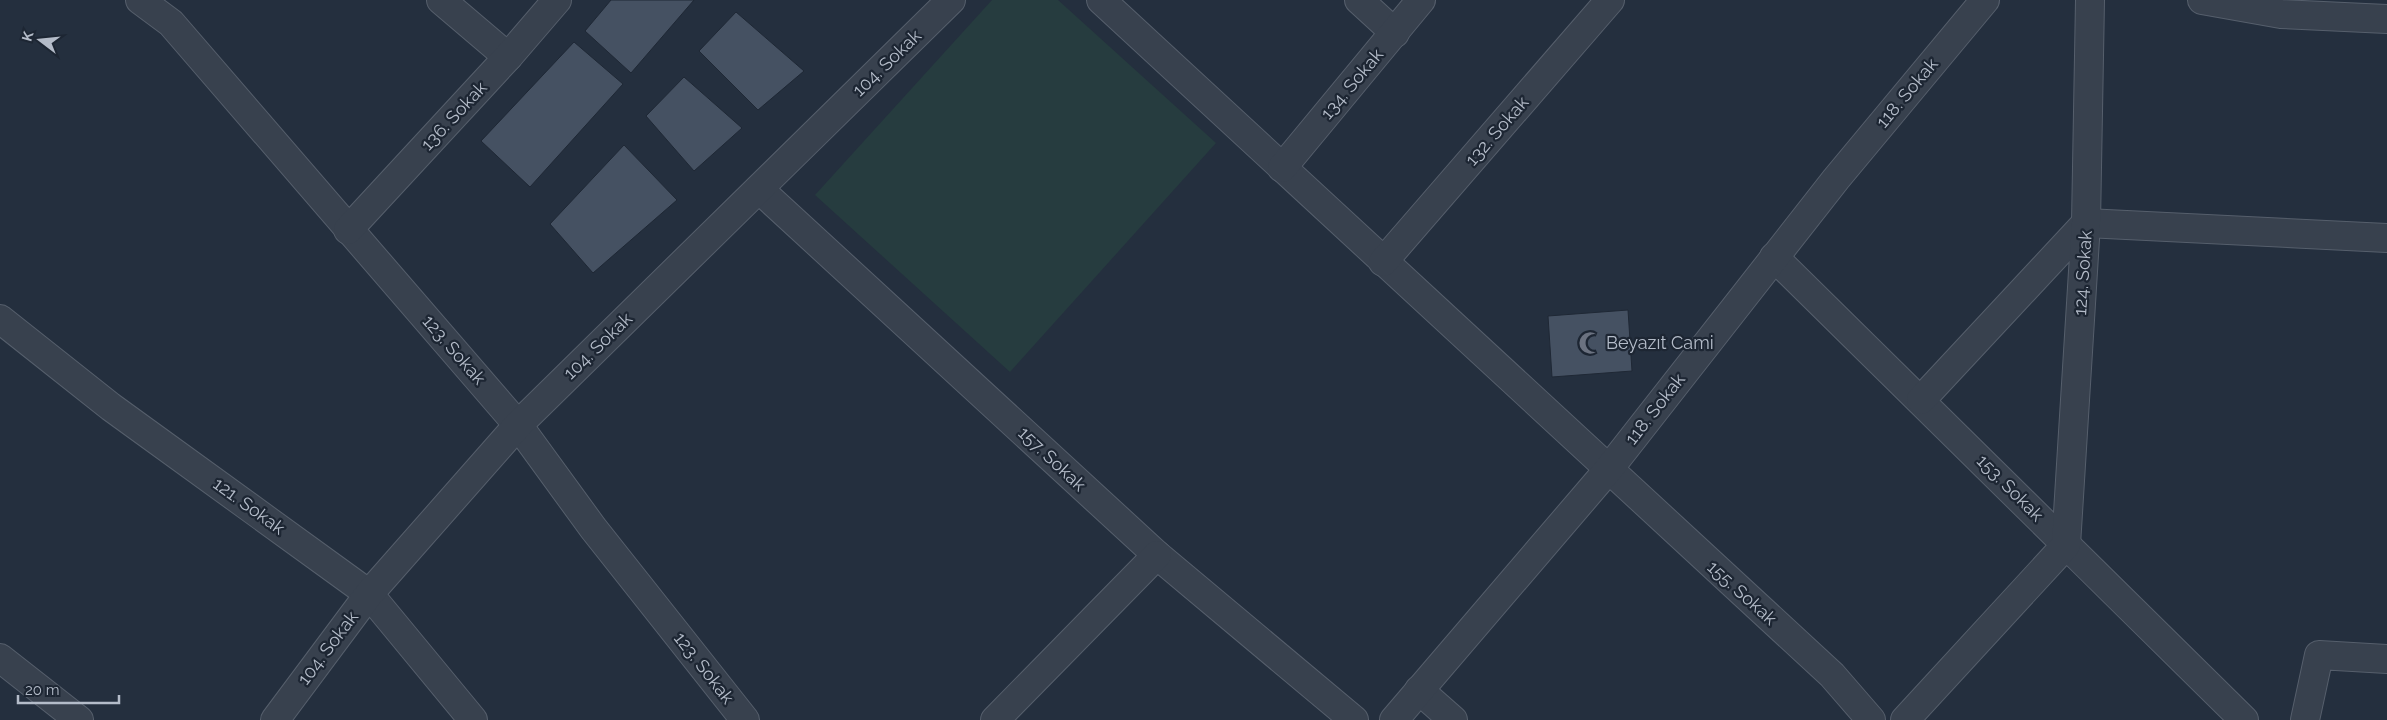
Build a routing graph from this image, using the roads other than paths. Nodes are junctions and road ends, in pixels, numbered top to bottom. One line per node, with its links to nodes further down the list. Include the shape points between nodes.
1 (140, 0): 19 (street, 123. Sokak, via 171,23)
2 (441, 0): 15 (street)
3 (557, 0): 15 (street, 136. Sokak)
4 (951, 0): 17 (street, 104. Sokak)
5 (1101, 0): 16 (street, 155. Sokak)
6 (1359, 0): 14 (street)
7 (1421, 0): 14 (street, 134. Sokak)
8 (1610, 0): 22 (street, 132. Sokak)
9 (1984, 0): 21 (street, 118. Sokak)
10 (2090, 0): 18 (street, 124. Sokak)
11 (2202, 0): 12 (street, via 2281,14)
12 (2331, 8): 13 (street)
13 (2387, 19)
14 (1394, 32): 16 (street, 134. Sokak)
15 (508, 57): 19 (street, 136. Sokak)
16 (1282, 168): 22 (street, 155. Sokak)
17 (759, 189): 25 (street, 104. Sokak); 28 (street, 157. Sokak)
18 (2086, 223): 20 (street); 24 (street); 27 (street, 124. Sokak)
19 (348, 230): 25 (street, 123. Sokak)
20 (2387, 238)
21 (1774, 257): 24 (street, 153. Sokak); 26 (street, 118. Sokak)
22 (1383, 262): 26 (street, 155. Sokak)
23 (0, 319): 29 (street, 121. Sokak, via 111,407)
24 (1921, 400): 27 (street, 153. Sokak)
25 (518, 424): 29 (street, 104. Sokak); 36 (street, 123. Sokak, via 593,528)
26 (1608, 470): 32 (street, 118. Sokak); 41 (street, 155. Sokak, via 1832,675)
27 (2066, 545): 42 (street); 43 (street, 153. Sokak)
28 (1156, 555): 37 (street); 38 (street, 157. Sokak)
29 (369, 594): 34 (street, 104. Sokak); 35 (street, 121. Sokak)
30 (0, 658): 33 (street)
31 (2387, 659): 44 (street, via 2319,655)
32 (1419, 690): 39 (street, 118. Sokak); 40 (street)
33 (79, 720)
34 (274, 720)
35 (472, 720)
36 (745, 720)
37 (995, 720)
38 (1354, 720)
39 (1394, 720)
40 (1453, 720)
41 (1872, 720)
42 (1905, 720)
43 (2244, 720)
44 (2305, 720)

